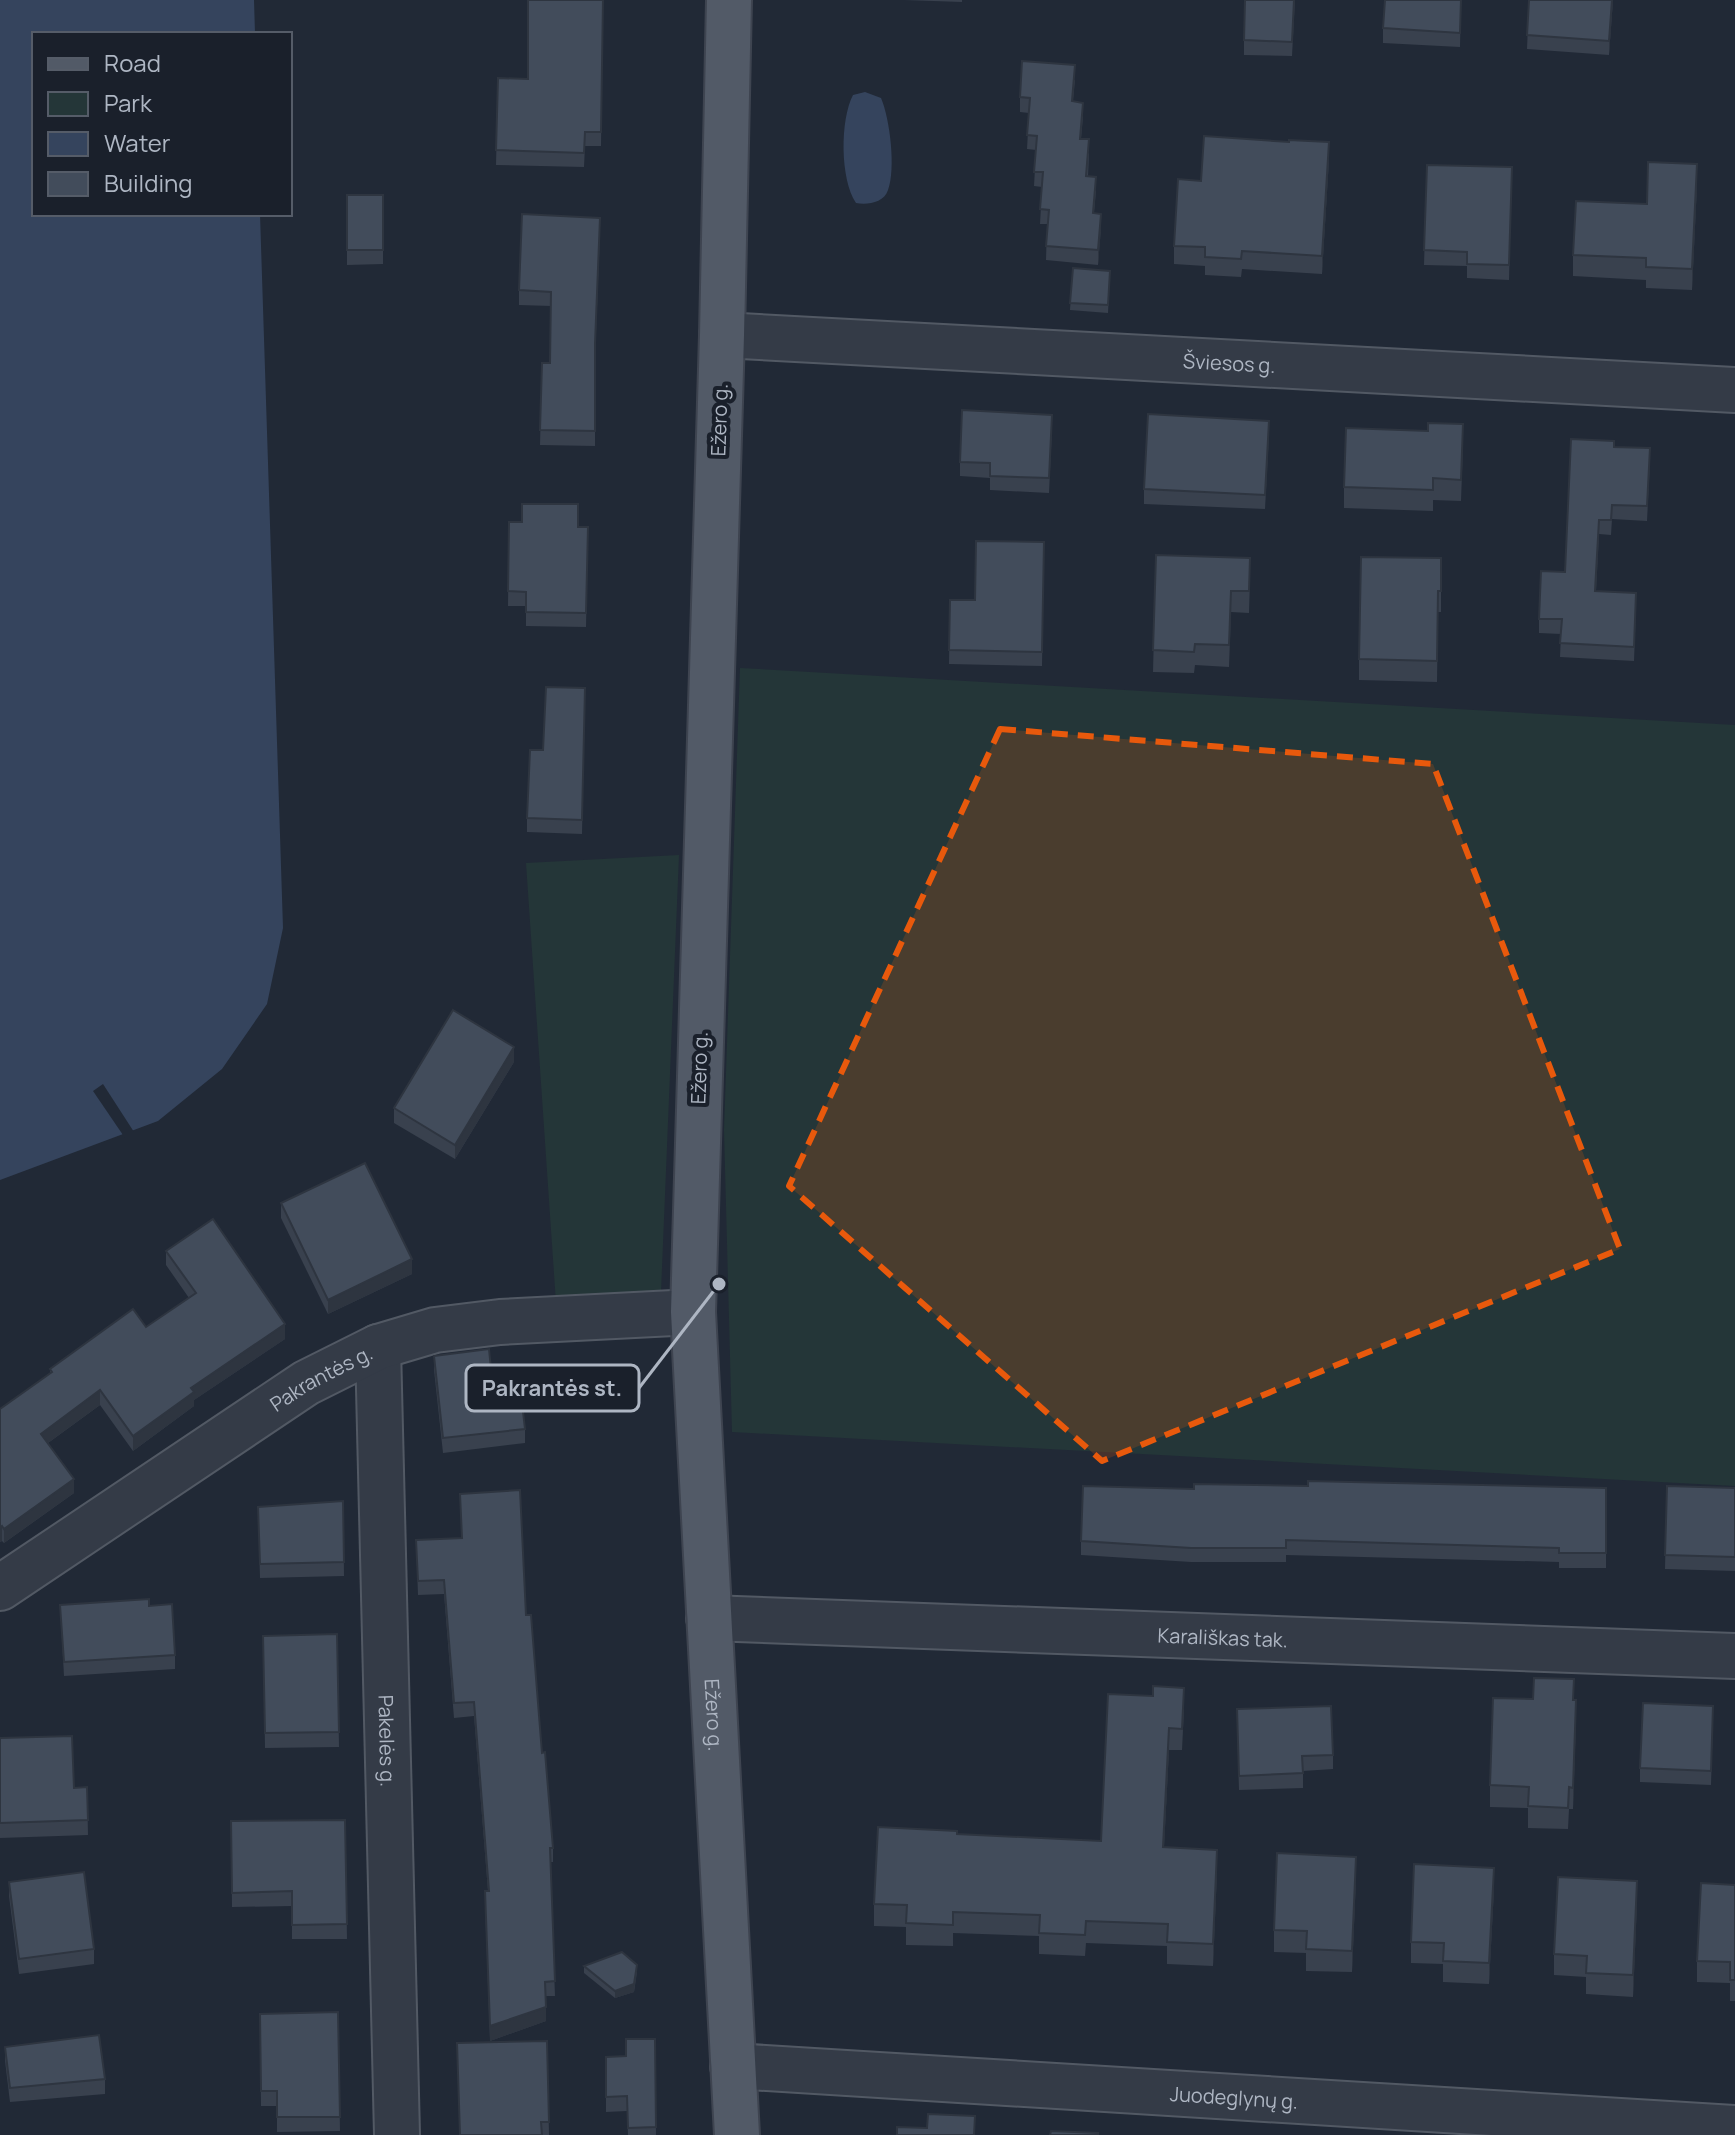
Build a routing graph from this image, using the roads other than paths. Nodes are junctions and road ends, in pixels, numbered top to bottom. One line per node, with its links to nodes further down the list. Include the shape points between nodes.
1 (729, 0): 2 (main road, Ežero g.)
2 (722, 335): 3 (street, Šviesos g.); 4 (main road, Ežero g.)
3 (1735, 390)
4 (693, 1312): 5 (street, Pakrantės g., via 500,1322 435,1330); 7 (main road, Ežero g.)
5 (378, 1347): 6 (street, Pakrantės g., via 306,1383); 11 (street, Pakelės g.)
6 (0, 1588)
7 (709, 1618): 8 (street, Karališkas tak.); 9 (main road, Ežero g.)
8 (1735, 1656)
9 (733, 2066): 10 (street, Juodeglynų g.); 12 (main road, Ežero g.)
10 (1735, 2128)
11 (397, 2135)
12 (737, 2135)

